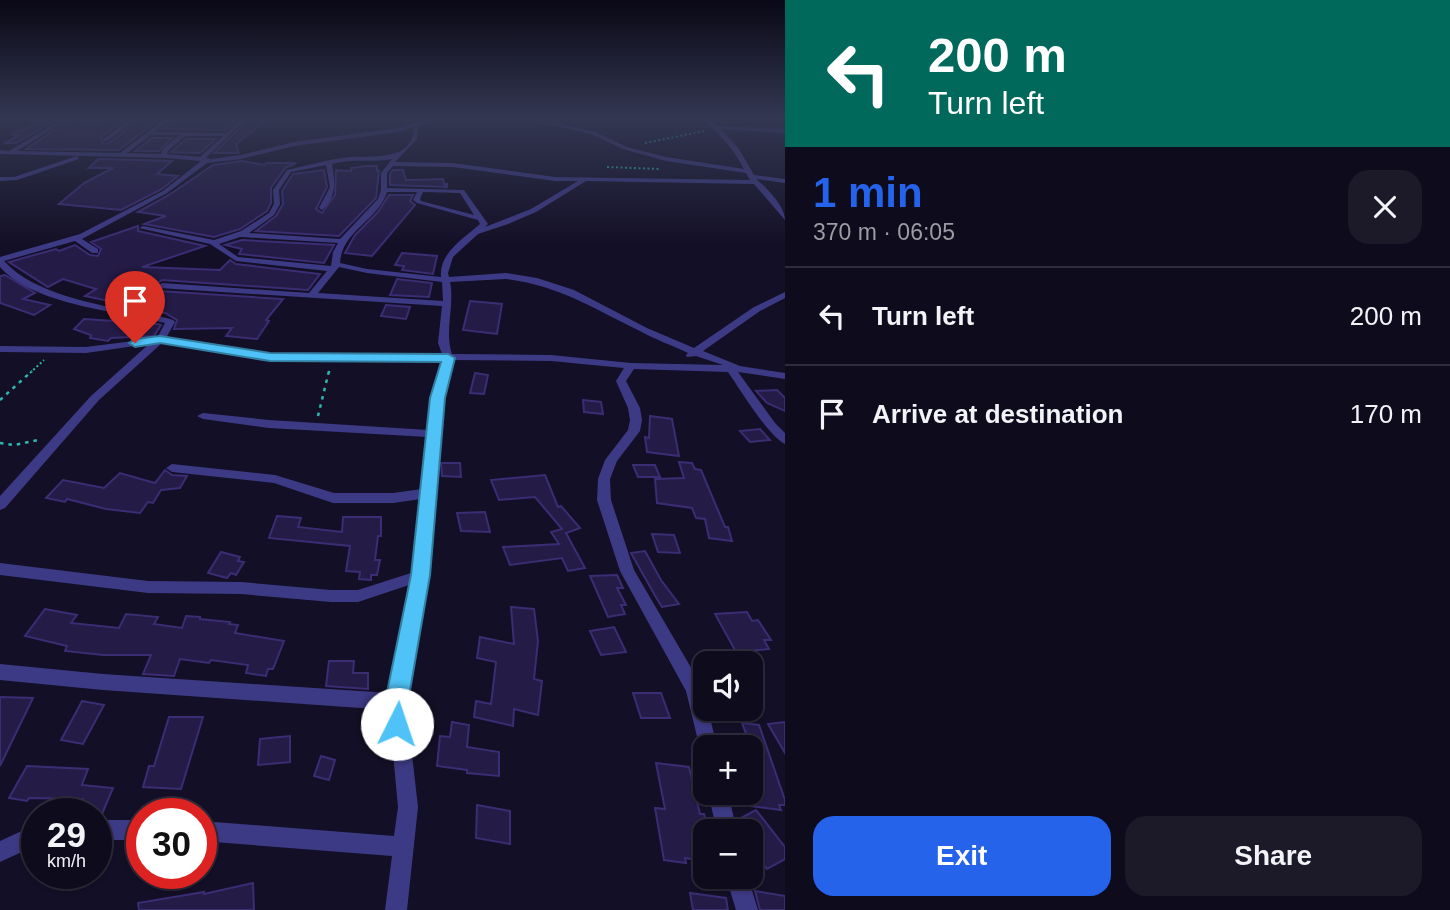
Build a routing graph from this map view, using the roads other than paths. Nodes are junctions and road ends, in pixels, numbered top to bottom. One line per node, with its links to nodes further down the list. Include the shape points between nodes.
1 (72, 159): 12 (street, via 15,179)
2 (200, 159): 8 (street)
3 (212, 159): 8 (street)
4 (382, 159): 9 (street)
5 (395, 159): 10 (street)
6 (669, 159): 11 (street)
7 (742, 159): 11 (street)
8 (206, 160): 23 (street, via 174,187)
9 (329, 163): 17 (street, via 332,187); 22 (street, via 285,173 272,214)
10 (392, 164): 13 (street, via 453,165 539,178); 15 (street, via 384,173)
11 (752, 177): 13 (street); 14 (street); 18 (street)
12 (0, 179)
13 (585, 179): 21 (street, via 531,212)
14 (785, 181)
15 (384, 190): 16 (street); 24 (street, via 381,200)
16 (420, 192): 19 (street, via 462,191); 19 (street, via 419,202)
17 (322, 208)
18 (785, 218)
19 (483, 220): 21 (street)
20 (143, 228): 25 (street)
21 (476, 232): 29 (street, via 449,256)
22 (239, 235): 24 (street); 25 (street)
23 (76, 238): 26 (street); 27 (street)
24 (343, 241): 28 (street)
25 (214, 243): 28 (street, via 242,260)
26 (95, 251)
27 (0, 261): 34 (street, via 13,275 46,291 106,310 170,320)
28 (335, 267): 29 (street); 32 (street)
29 (444, 280): 33 (street); 36 (street, via 508,276 549,284)
30 (162, 286): 32 (street)
31 (785, 295): 36 (street)
32 (311, 296): 33 (street)
33 (446, 304): 37 (street, via 443,347)
34 (160, 340): 35 (street, via 86,350); 37 (street, via 270,357); 48 (street, via 95,398)
35 (0, 349)
36 (695, 352): 39 (street); 41 (street)
37 (448, 358): 38 (street, via 551,358); 44 (street)
38 (631, 366): 39 (street); 53 (street, via 621,381 634,408 634,431 611,460 604,500 627,571 694,689)
39 (678, 366): 40 (street)
40 (731, 369): 41 (street); 45 (street)
41 (745, 369): 42 (street)
42 (785, 376)
43 (203, 416): 44 (street)
44 (435, 434): 47 (street)
45 (785, 440)
46 (173, 468): 47 (street, via 275,479 344,499)
47 (429, 493): 50 (street)
48 (0, 505)
49 (0, 569): 50 (street, via 148,587 241,588 331,596 358,596)
50 (421, 575): 52 (street)
51 (0, 672): 52 (street)
52 (397, 702): 56 (street, via 406,770)
53 (705, 735)
54 (217, 832): 56 (street)
55 (21, 842): 57 (street)
56 (404, 847): 59 (street)
57 (0, 852)
58 (741, 889): 60 (street)
59 (396, 910)
60 (747, 910)

